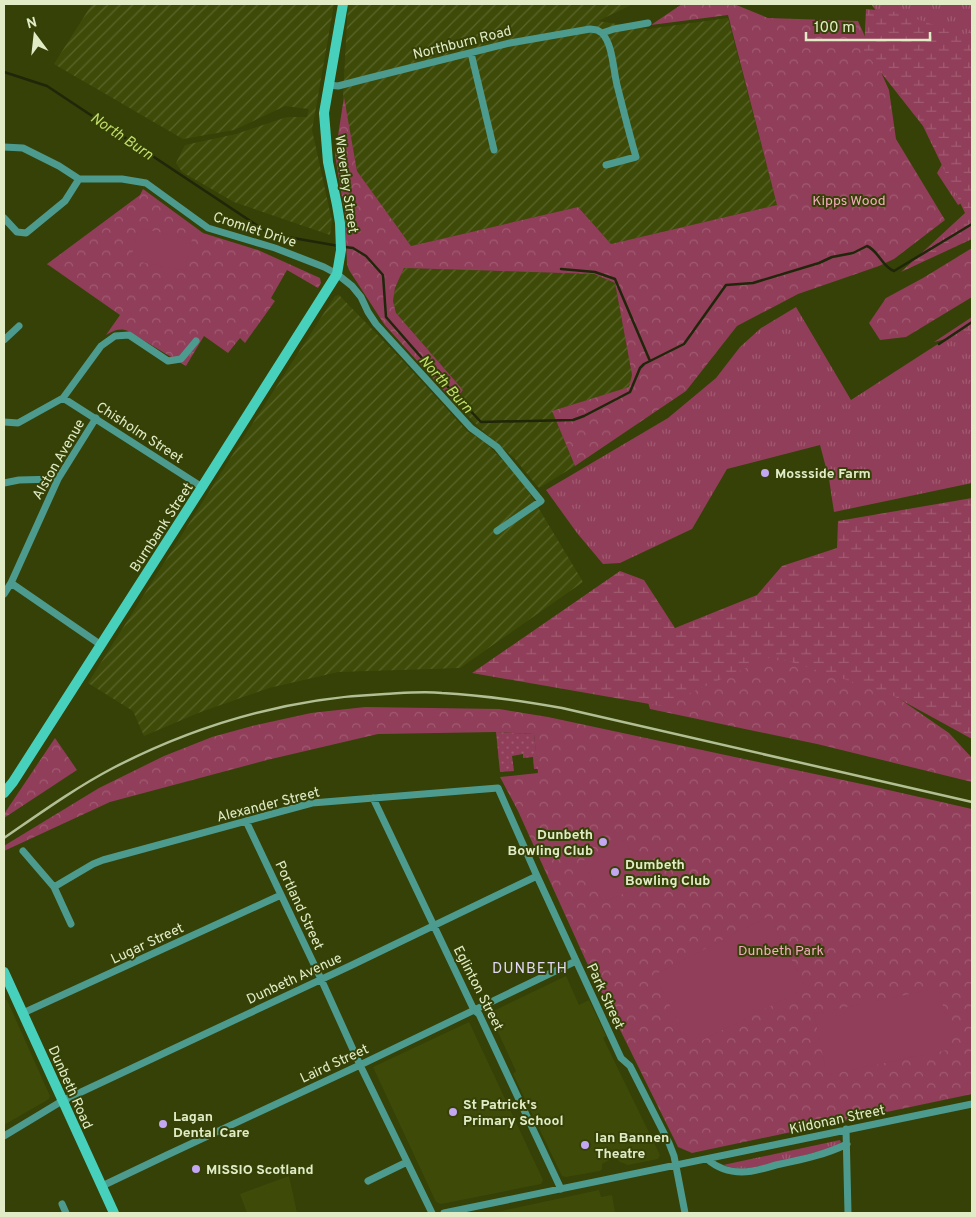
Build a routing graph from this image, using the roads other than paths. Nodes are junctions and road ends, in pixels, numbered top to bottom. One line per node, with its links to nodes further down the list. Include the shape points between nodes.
1 (343, 4): 5 (main road, Waverley Street)
2 (648, 23): 3 (street, Northburn Road)
3 (602, 33): 4 (street, Northburn Road, via 590,29 570,32 510,42); 8 (street, via 609,45 636,157)
4 (471, 53): 5 (street, Northburn Road, via 338,86); 7 (street)
5 (328, 85): 11 (main road, Waverley Street, via 324,113 328,162 340,223)
6 (4, 147): 9 (street, via 23,148)
7 (494, 150)
8 (606, 165)
9 (80, 179): 10 (street, via 66,201 26,233 17,232); 11 (street, Cromlet Drive, via 122,179 146,183 208,228 275,248)
10 (4, 218)
11 (337, 274): 20 (main road, Burnbank Street); 21 (street, Cromlet Drive, via 361,297 376,324 471,428 497,447 541,501)
12 (19, 326): 13 (street)
13 (4, 340)
14 (196, 341): 15 (street, via 181,359 168,361 129,335 115,336 101,346)
15 (63, 398): 16 (street, Chisholm Street); 17 (street, via 18,423)
16 (96, 418): 18 (street, Alston Avenue); 20 (street, Chisholm Street)
17 (4, 422)
18 (58, 479): 19 (street); 22 (street, Alston Avenue)
19 (4, 483)
20 (202, 488): 24 (main road, Burnbank Street)
21 (497, 532)
22 (11, 583): 23 (street, Alston Avenue); 24 (street)
23 (4, 594)
24 (101, 645): 26 (main road, Burnbank Street)
25 (498, 788): 27 (street, Alexander Street); 30 (street, Park Street)
26 (4, 793)
27 (373, 798): 28 (street, Alexander Street, via 312,803); 34 (street, Eglinton Street)
28 (246, 821): 31 (street, Alexander Street, via 103,860); 32 (street, Portland Street)
29 (23, 850): 31 (street)
30 (537, 876): 34 (street, Dunbeth Avenue); 35 (street, Park Street)
31 (54, 887): 33 (street)
32 (281, 895): 37 (street, Portland Street); 40 (street, Lugar Street)
33 (71, 924)
34 (434, 926): 37 (street, Dunbeth Avenue); 39 (street, Eglinton Street)
35 (576, 961): 39 (street, Laird Street); 49 (street, Park Street, via 621,1058 630,1066 669,1143)
36 (4, 972): 38 (main road, Dunbeth Road)
37 (321, 979): 41 (street, Portland Street); 42 (street, Dunbeth Avenue)
38 (7, 990): 40 (main road, Dunbeth Road)
39 (474, 1010): 41 (street, Laird Street); 52 (street, Eglinton Street, via 479,1014)
40 (23, 1013): 42 (main road, Dunbeth Road)
41 (360, 1065): 48 (street, Portland Street); 51 (street, Laird Street)
42 (62, 1101): 45 (street, Dunbeth Avenue); 51 (main road, Dunbeth Road)
43 (972, 1104): 44 (street, Kildonan Street)
44 (846, 1129): 46 (street); 47 (street, Kildonan Street)
45 (4, 1136)
46 (847, 1144): 47 (street, Kildonan Street, via 796,1161 742,1172 720,1168); 59 (street)
47 (706, 1159): 49 (street, Kildonan Street)
48 (407, 1162): 50 (street); 56 (street, Portland Street)
49 (675, 1166): 52 (street, Kildonan Street); 58 (street, Park Street)
50 (368, 1181)
51 (102, 1186): 55 (main road, Dunbeth Road)
52 (561, 1188): 57 (street, Kildonan Street)
53 (62, 1204): 54 (street)
54 (66, 1213)
55 (114, 1213)
56 (432, 1213)
57 (444, 1213)
58 (685, 1213)
59 (848, 1213)

